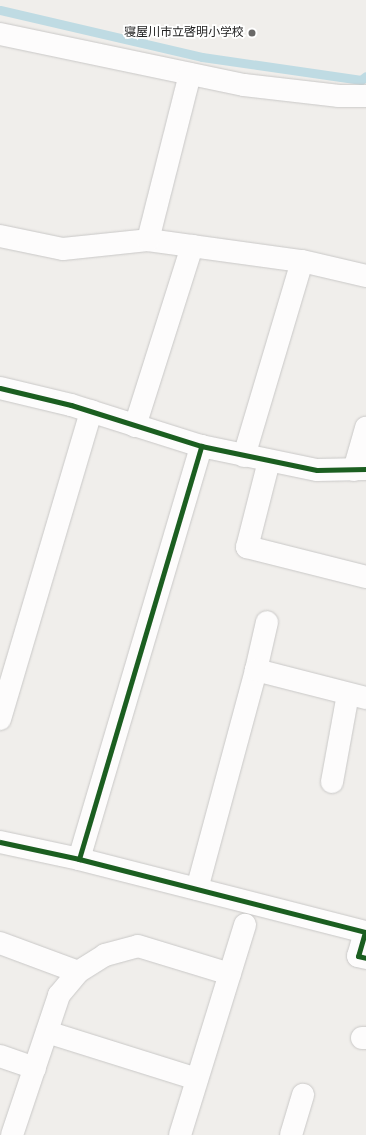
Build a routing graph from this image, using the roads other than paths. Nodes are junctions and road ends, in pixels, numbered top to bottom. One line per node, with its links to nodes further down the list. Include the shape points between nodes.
1 (0, 34): 2 (street)
2 (190, 74): 3 (street, via 244,85 339,96); 5 (street)
3 (366, 96)
4 (0, 236): 5 (street, via 63,249)
5 (148, 240): 6 (street)
6 (192, 246): 7 (street); 11 (street)
7 (302, 261): 8 (street); 14 (street)
8 (366, 276)
9 (0, 388): 10 (street)
10 (92, 411): 11 (street); 21 (street)
11 (135, 426): 13 (street)
12 (366, 428): 16 (street)
13 (201, 446): 14 (street); 24 (street)
14 (244, 456): 15 (street)
15 (269, 461): 16 (street, via 317,470); 17 (street, via 247,547)
16 (360, 470)
17 (366, 577)
18 (267, 622): 19 (street)
19 (256, 670): 20 (street); 25 (street)
20 (357, 696): 22 (street)
21 (2, 709)
22 (332, 782)
23 (0, 842): 24 (street)
24 (79, 859): 25 (street)
25 (197, 889): 27 (street)
26 (245, 925): 31 (street)
27 (365, 932): 29 (street, via 358,956)
28 (0, 943): 30 (street)
29 (366, 958)
30 (78, 972): 31 (street, via 105,955 138,946); 32 (street, via 59,995)
31 (230, 974): 35 (street)
32 (47, 1032): 34 (street); 35 (street)
33 (0, 1056): 34 (street)
34 (35, 1068): 37 (street)
35 (197, 1079): 38 (street)
36 (303, 1095): 39 (street)
37 (15, 1134)
38 (180, 1135)
39 (291, 1135)

